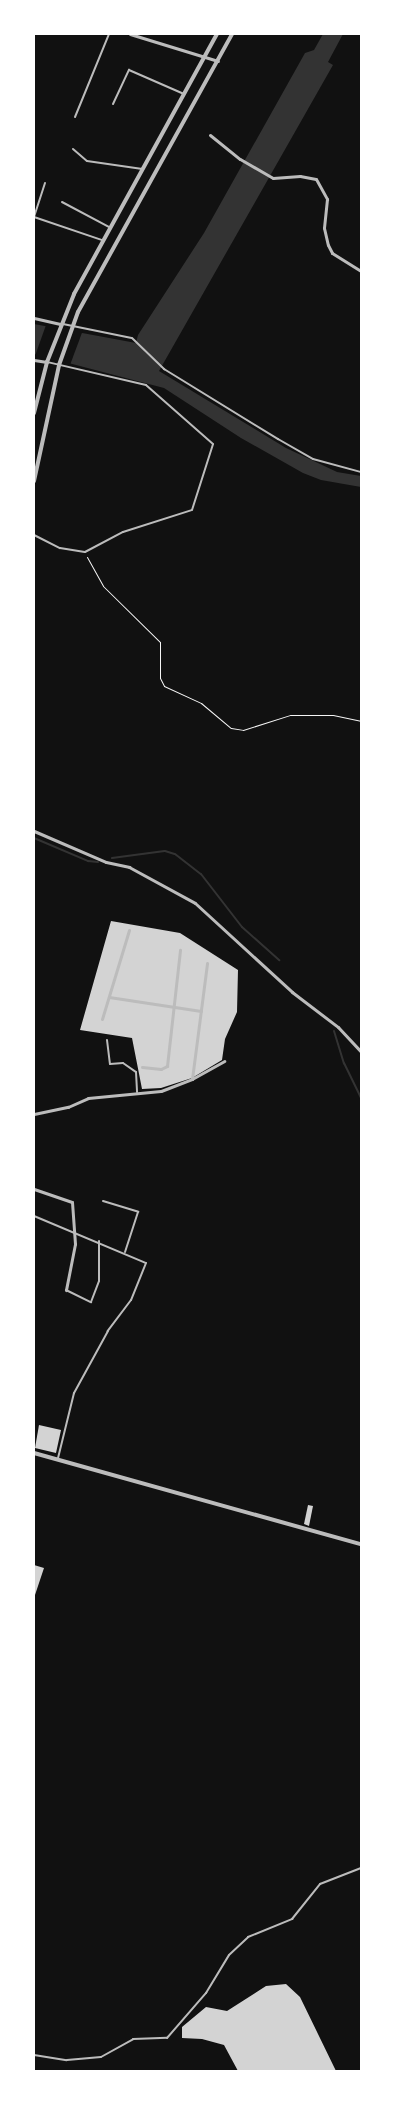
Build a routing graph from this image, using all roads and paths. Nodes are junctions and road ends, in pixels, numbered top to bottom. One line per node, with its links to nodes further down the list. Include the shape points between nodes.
1 (109, 34): 9 (lane)
2 (130, 34): 5 (street)
3 (217, 34): 5 (street)
4 (232, 34): 6 (street)
5 (205, 55): 6 (street); 7 (street)
6 (218, 61): 21 (street, via 115,241)
7 (184, 94): 8 (lane, via 129,70); 12 (street)
8 (113, 104)
9 (75, 117)
10 (210, 135): 18 (street, via 240,160 273,178 300,176 316,179 327,200 324,228 328,244 332,252)
11 (73, 149): 12 (lane, via 88,161)
12 (142, 169): 16 (street)
13 (45, 183): 14 (lane)
14 (35, 201): 17 (lane, via 34,217)
15 (62, 202): 16 (lane)
16 (109, 227): 17 (street)
17 (102, 240): 20 (street)
18 (361, 271)
19 (34, 318): 20 (street)
20 (60, 325): 21 (lane); 23 (street)
21 (73, 329): 24 (street); 26 (lane, via 132,338 164,369 313,459)
22 (34, 360): 23 (street)
23 (47, 362): 24 (lane); 25 (street)
24 (59, 365): 27 (street); 29 (lane, via 146,385 213,444 192,510 123,532)
25 (34, 413)
26 (361, 472)
27 (34, 481)
28 (34, 535): 29 (lane, via 60,548)
29 (85, 552): 30 (path, via 103,586 160,642 160,678 164,686 201,703 219,721 243,730 290,715 333,716)
30 (361, 721)
31 (34, 831): 40 (street, via 106,862 129,867 195,903 292,992 338,1027)
32 (129, 930): 35 (street)
33 (180, 950): 36 (street)
34 (207, 963): 37 (street)
35 (109, 997): 36 (street); 38 (street)
36 (172, 1007): 37 (street); 42 (street, via 167,1066 164,1069)
37 (201, 1011): 43 (street)
38 (102, 1019)
39 (107, 1040): 44 (lane, via 110,1064 128,1065 136,1072)
40 (361, 1052)
41 (224, 1061): 43 (street)
42 (142, 1067)
43 (192, 1080): 44 (street, via 161,1091)
44 (137, 1093): 45 (street, via 88,1098 68,1107)
45 (34, 1114)
46 (34, 1189): 49 (street, via 72,1202)
47 (103, 1202): 51 (lane, via 138,1212)
48 (34, 1216): 49 (lane)
49 (75, 1231): 50 (lane); 52 (street)
50 (100, 1241): 51 (lane); 52 (lane, via 99,1281 92,1302)
51 (125, 1252): 54 (lane, via 146,1263 131,1300 108,1331 74,1392)
52 (66, 1290)
53 (34, 1453): 54 (street)
54 (58, 1458): 55 (street)
55 (361, 1544)
56 (361, 1868): 57 (lane, via 320,1884 292,1919 248,1937 230,1954 206,1993 167,2038 133,2039 101,2057 67,2060)
57 (34, 2055)

